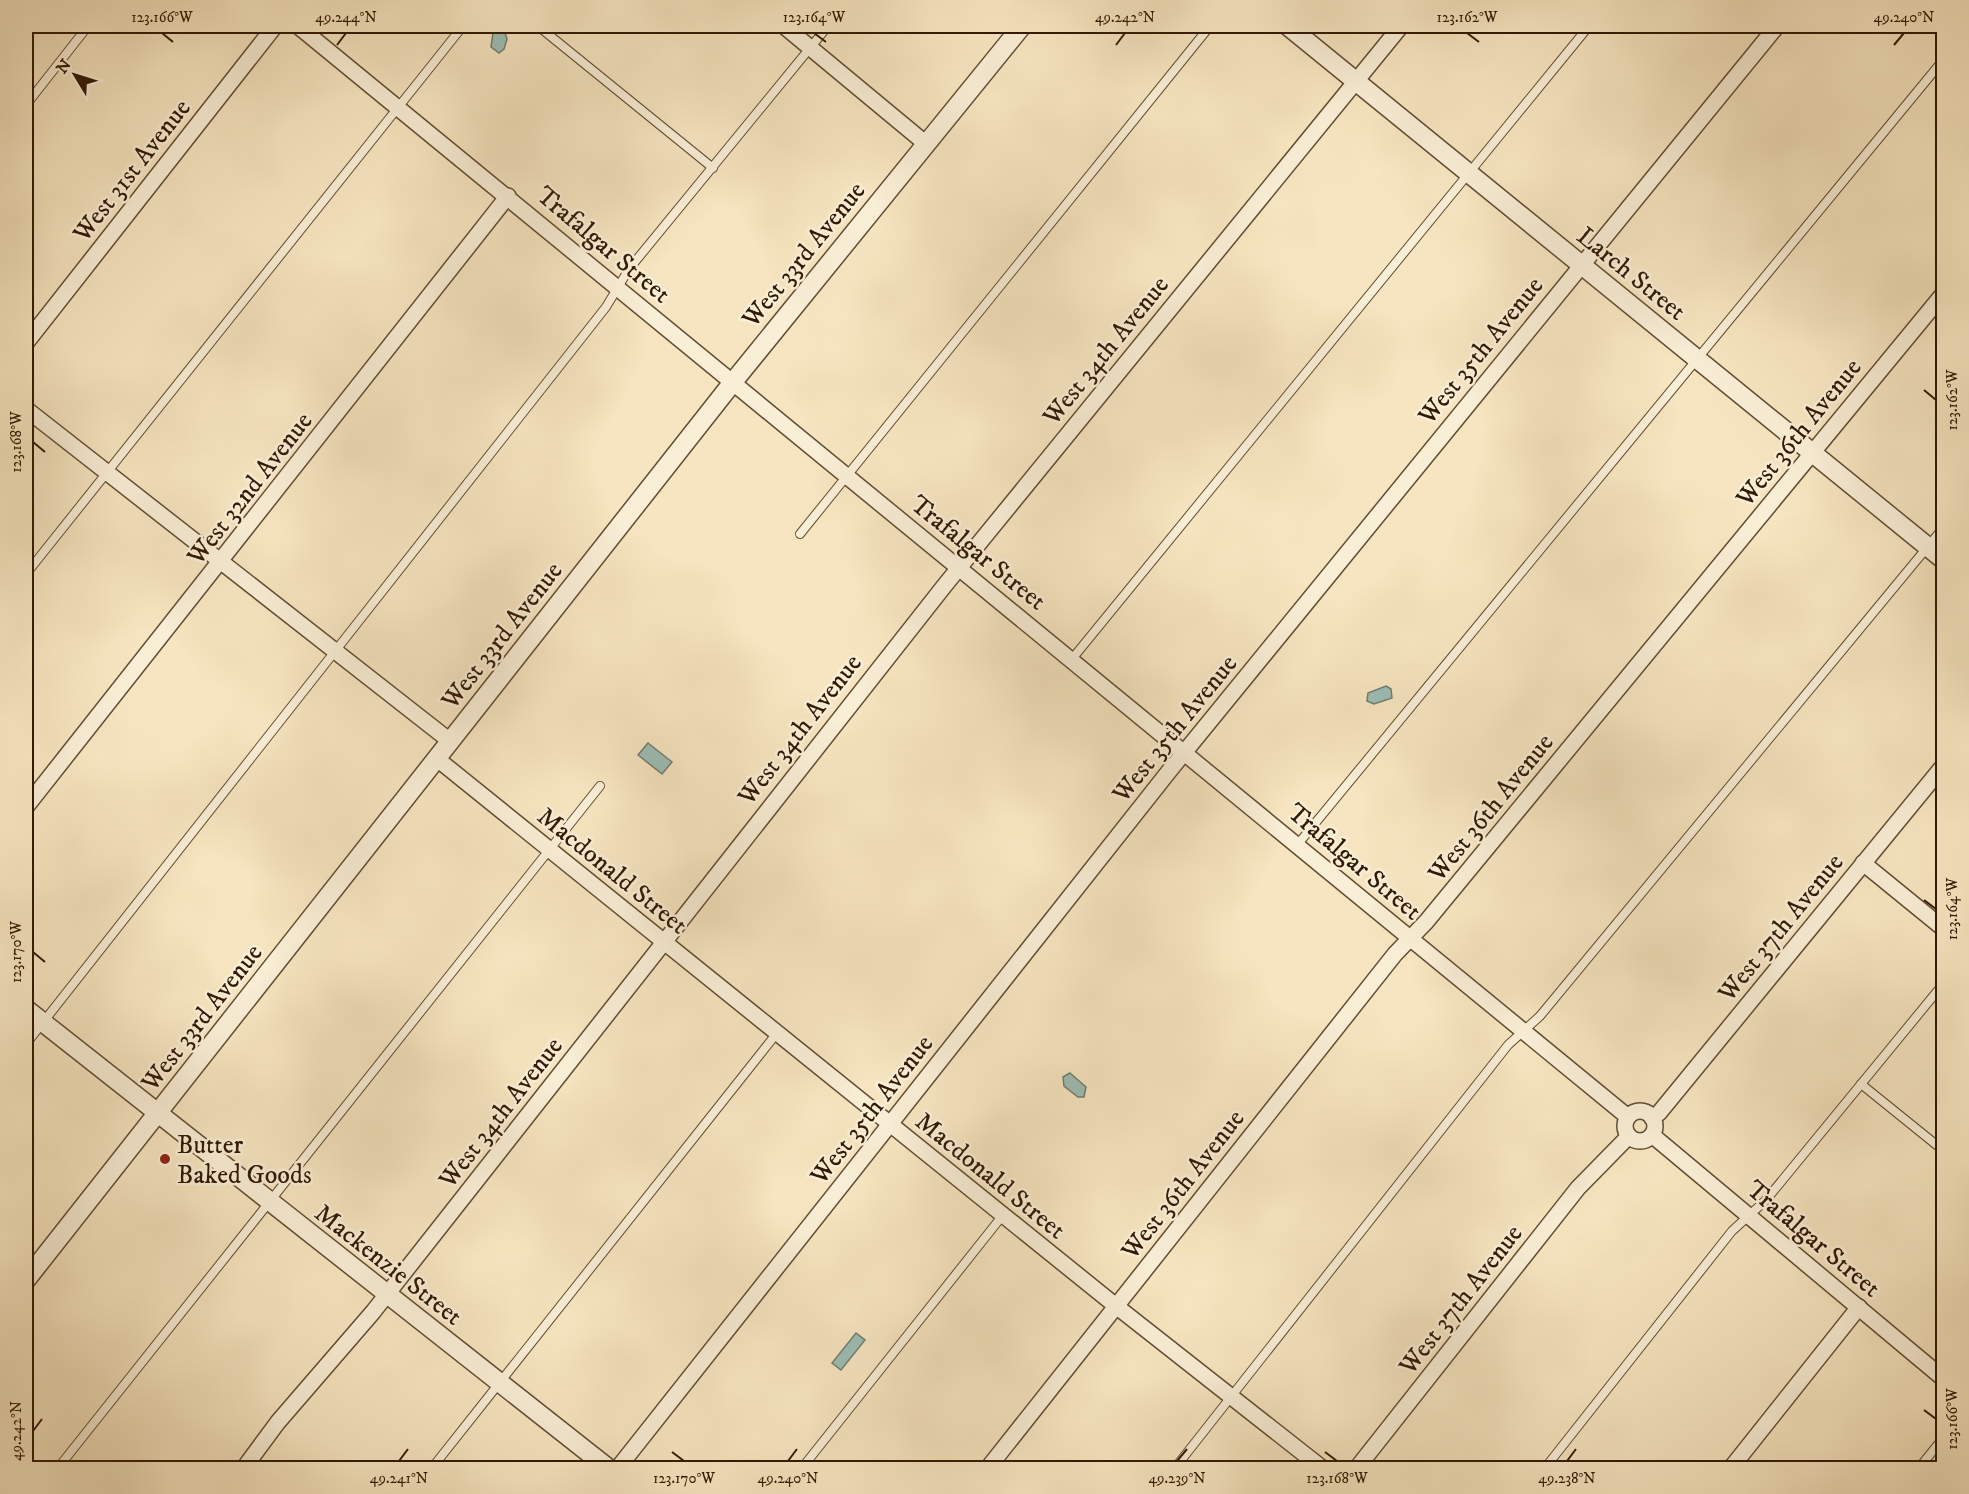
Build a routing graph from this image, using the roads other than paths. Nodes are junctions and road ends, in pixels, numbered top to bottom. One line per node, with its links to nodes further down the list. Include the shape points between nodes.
1 (88, 26): 17 (lane)
2 (275, 26): 26 (street, West 31st Avenue)
3 (298, 26): 18 (street, Trafalgar Street)
4 (463, 26): 18 (lane)
5 (538, 26): 20 (lane)
6 (784, 26): 14 (street)
7 (828, 26): 14 (lane)
8 (1022, 26): 19 (street, West 33rd Avenue)
9 (1210, 26): 32 (lane)
10 (1288, 26): 16 (street, Larch Street)
11 (1401, 26): 16 (street, West 34th Avenue)
12 (1588, 26): 21 (lane)
13 (1777, 26): 23 (street, West 35th Avenue)
14 (811, 48): 19 (street); 20 (lane)
15 (1944, 59): 27 (lane)
16 (1356, 80): 21 (street, Larch Street); 38 (street, West 34th Avenue)
17 (26, 105)
18 (397, 106): 22 (street, Trafalgar Street); 31 (lane)
19 (925, 143): 28 (street, West 33rd Avenue)
20 (713, 168): 24 (lane, via 628,269)
21 (1468, 172): 23 (street, Larch Street); 41 (lane)
22 (508, 196): 24 (street, Trafalgar Street); 37 (street, West 32nd Avenue)
23 (1581, 264): 27 (street, Larch Street); 43 (street, West 35th Avenue)
24 (618, 287): 28 (street, Trafalgar Street); 40 (lane)
25 (1944, 293): 30 (street, West 36th Avenue)
26 (26, 343)
27 (1696, 358): 30 (street, Larch Street); 48 (lane)
28 (733, 382): 32 (street, Trafalgar Street); 42 (street, West 33rd Avenue)
29 (26, 409): 31 (street)
30 (1812, 453): 35 (street, Larch Street); 52 (street, West 36th Avenue)
31 (106, 472): 37 (street); 39 (lane)
32 (847, 476): 34 (lane); 38 (street, Trafalgar Street)
33 (1944, 527): 35 (lane)
34 (800, 534)
35 (1927, 547): 36 (street, Larch Street); 57 (lane)
36 (1944, 561)
37 (221, 563): 40 (street); 47 (street, West 32nd Avenue)
38 (959, 567): 41 (street, Trafalgar Street); 53 (street, West 34th Avenue)
39 (26, 574)
40 (334, 653): 42 (street); 56 (lane)
41 (1072, 659): 43 (street, Trafalgar Street)
42 (450, 741): 44 (street, West 33rd Avenue)
43 (1184, 753): 48 (street, Trafalgar Street); 64 (street, West 35th Avenue)
44 (436, 758): 49 (street, Macdonald Street); 61 (street, West 33rd Avenue)
45 (1944, 765): 50 (street, West 37th Avenue)
46 (600, 786): 49 (lane)
47 (26, 807)
48 (1298, 844): 52 (street, Trafalgar Street)
49 (549, 850): 53 (street, Macdonald Street); 68 (lane)
50 (1863, 863): 51 (street); 63 (street, West 37th Avenue)
51 (1944, 929)
52 (1411, 938): 57 (street, Trafalgar Street); 73 (street, West 36th Avenue)
53 (664, 942): 58 (street, Macdonald Street); 72 (street, West 34th Avenue)
54 (1944, 983): 60 (lane)
55 (26, 1009): 56 (street, Mackenzie Street)
56 (43, 1023): 59 (lane); 61 (street, Mackenzie Street)
57 (1525, 1030): 62 (street, Trafalgar Street); 77 (lane, via 1508,1045)
58 (777, 1034): 64 (street, Macdonald Street); 76 (lane)
59 (26, 1044)
60 (1861, 1084): 67 (lane); 70 (lane, via 1766,1200)
61 (157, 1114): 68 (street, Mackenzie Street); 71 (street, West 33rd Avenue)
62 (1628, 1117): 63 (street, via 1641,1112); 66 (street, via 1625,1126)
63 (1652, 1118): 65 (street)
64 (890, 1124): 69 (street, Macdonald Street); 83 (street, West 35th Avenue)
65 (1652, 1135): 66 (street, via 1641,1141); 70 (street, Trafalgar Street)
66 (1629, 1136): 88 (street, West 37th Avenue, via 1578,1188)
67 (1944, 1151)
68 (270, 1202): 72 (street, Mackenzie Street); 79 (lane)
69 (1003, 1215): 73 (street, Macdonald Street); 84 (lane)
70 (1749, 1215): 74 (street, Trafalgar Street); 89 (lane, via 1732,1231)
71 (26, 1280)
72 (386, 1295): 76 (street, Mackenzie Street); 80 (street, West 34th Avenue)
73 (1116, 1306): 77 (street, Macdonald Street); 85 (street, West 36th Avenue)
74 (1858, 1307): 75 (street, Trafalgar Street); 90 (street)
75 (1944, 1379)
76 (500, 1383): 81 (lane); 82 (street, Mackenzie Street)
77 (1232, 1397): 86 (lane); 87 (street, Macdonald Street)
78 (1944, 1437): 91 (lane)
79 (58, 1468)
80 (244, 1468)
81 (432, 1468)
82 (608, 1468)
83 (618, 1468)
84 (802, 1468)
85 (988, 1468)
86 (1175, 1468)
87 (1322, 1468)
88 (1357, 1468)
89 (1545, 1468)
90 (1731, 1468)
91 (1919, 1468)

